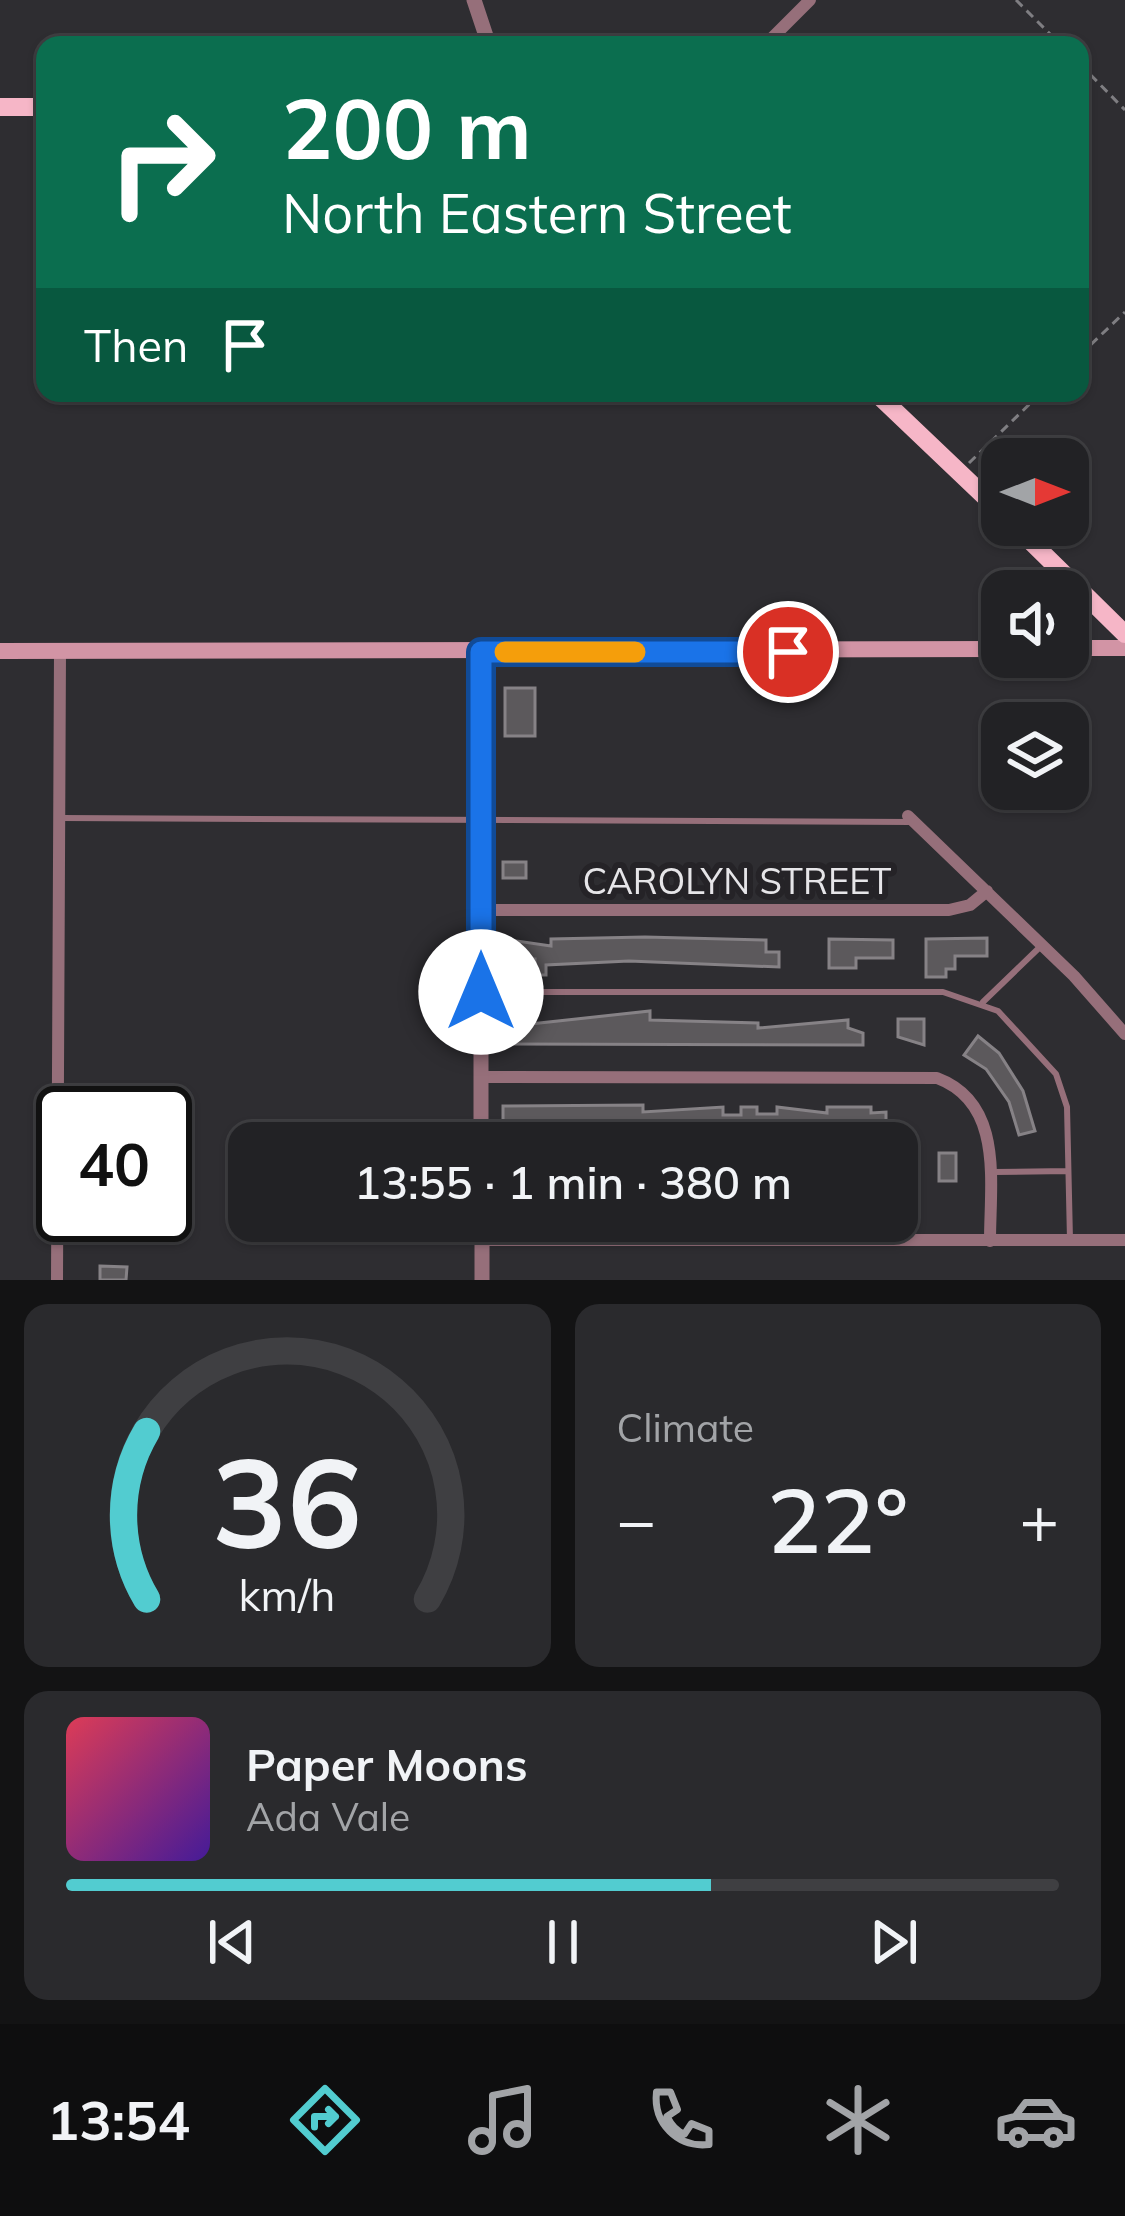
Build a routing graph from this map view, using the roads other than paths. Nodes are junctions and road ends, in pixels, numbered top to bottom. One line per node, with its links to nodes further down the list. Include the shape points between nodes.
1 (474, 0): 3 (street)
2 (810, 0): 4 (street)
3 (486, 36)
4 (774, 36)
5 (0, 106): 6 (main road)
6 (36, 107)
7 (885, 402): 8 (main road)
8 (981, 492)
9 (1035, 546): 10 (main road)
10 (1125, 634)
11 (1089, 648): 12 (main road)
12 (1125, 648)
13 (981, 649): 16 (main road)
14 (0, 651): 15 (main road)
15 (60, 652): 16 (main road); 17 (street)
16 (481, 652): 19 (street)
17 (58, 818): 19 (lane); 35 (street)
18 (912, 819): 19 (lane); 20 (street)
19 (482, 824): 21 (street)
20 (987, 891): 21 (street, CAROLYN STREET, via 950,910); 22 (street)
21 (481, 910): 23 (street)
22 (1042, 944): 24 (lane); 25 (street)
23 (481, 992): 24 (lane, via 943,992); 26 (street)
24 (983, 1002): 29 (lane, via 1064,1090)
25 (1125, 1034)
26 (481, 1077): 27 (street); 28 (street, via 938,1078 978,1109)
27 (482, 1122)
28 (990, 1172): 29 (lane); 31 (street)
29 (1068, 1172): 32 (lane)
30 (918, 1240): 31 (street)
31 (990, 1240): 32 (street)
32 (1070, 1240): 33 (street)
33 (1125, 1240)
34 (482, 1242): 36 (street)
35 (57, 1280)
36 (482, 1280)

